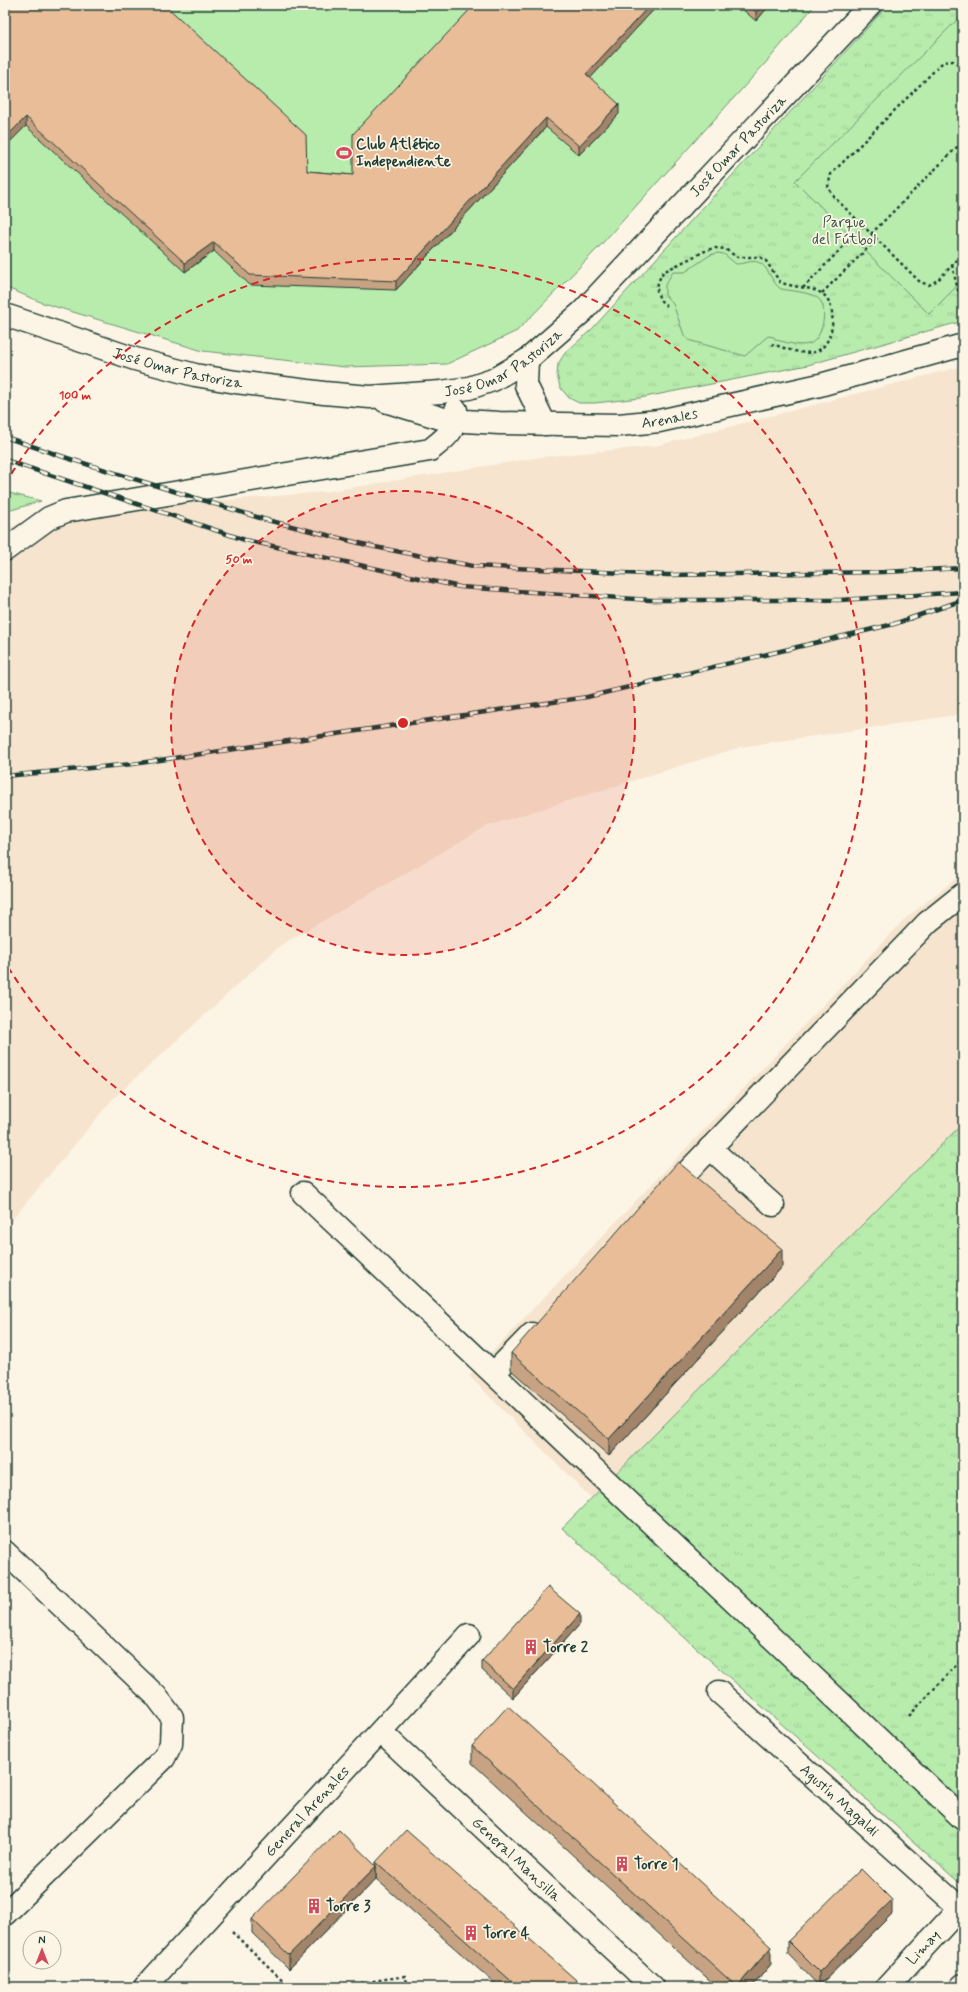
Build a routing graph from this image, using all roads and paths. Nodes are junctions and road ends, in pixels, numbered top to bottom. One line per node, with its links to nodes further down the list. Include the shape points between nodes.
1 (870, 5): 16 (street, José Omar Pastoriza, via 582,312)
2 (963, 69): 4 (path, via 953,61 943,62 830,174 828,187 834,197)
3 (963, 141): 5 (path)
4 (863, 226): 5 (path); 9 (path)
5 (871, 234): 6 (path)
6 (877, 239): 8 (path, via 920,282 929,285 938,280); 10 (path)
7 (963, 254): 8 (path)
8 (952, 265): 12 (path)
9 (803, 288): 10 (path); 11 (path, via 780,282 766,261 760,257 737,257 724,249 715,248 663,272 657,291 660,300)
10 (822, 293): 14 (path, via 828,300 833,317 829,339 823,348 807,353)
11 (667, 306)
12 (963, 311)
13 (5, 315): 18 (street, José Omar Pastoriza, via 128,357 195,375 278,388)
14 (772, 344)
15 (963, 345): 20 (street, Arenales, via 820,385 659,421 619,425)
16 (528, 360): 17 (street, José Omar Pastoriza, via 493,380); 20 (street, via 526,385)
17 (456, 390): 18 (street, José Omar Pastoriza); 19 (street)
18 (370, 396): 19 (street, Arenales)
19 (457, 421): 20 (street, Arenales); 21 (street, via 449,435 430,450 66,511 49,518)
20 (545, 424)
21 (5, 550)
22 (963, 894): 23 (street, via 928,922)
23 (710, 1148): 25 (street); 26 (street)
24 (303, 1193): 28 (street)
25 (656, 1204)
26 (773, 1205)
27 (548, 1317): 28 (street)
28 (494, 1373): 35 (street)
29 (5, 1552): 37 (street, via 156,1696 172,1718 171,1744 164,1758)
30 (469, 1635): 34 (street, General Arenales)
31 (963, 1658): 33 (path)
32 (719, 1692): 36 (street, Agustín Magaldi)
33 (909, 1716)
34 (381, 1732): 38 (street, General Arenales); 43 (street, General Mansilla)
35 (963, 1819)
36 (960, 1908): 44 (street, Limay)
37 (5, 1914)
38 (212, 1914): 39 (street, General Arenales); 40 (path)
39 (145, 1987)
40 (290, 1987)
41 (337, 1987): 42 (path, via 405,1976)
42 (406, 1987)
43 (653, 1987)
44 (887, 1987)

